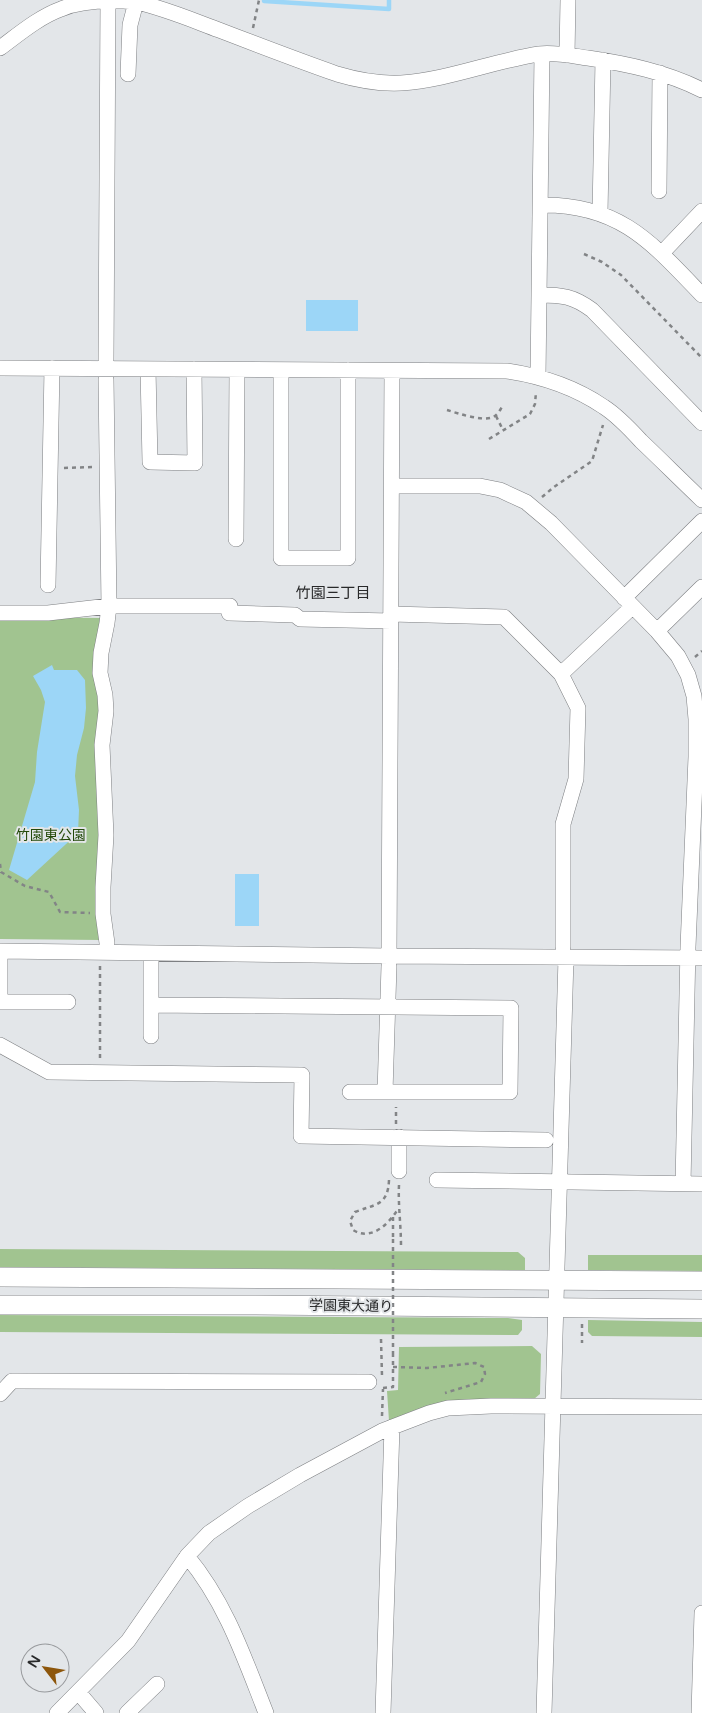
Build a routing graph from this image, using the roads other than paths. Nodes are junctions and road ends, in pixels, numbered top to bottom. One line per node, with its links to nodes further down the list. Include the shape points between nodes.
1 (108, 0): 3 (street); 4 (street); 19 (street)
2 (568, 0): 7 (street)
3 (78, 2): 5 (street, via 41,19)
4 (136, 2): 6 (street, via 360,80 401,83); 10 (street, via 130,25)
5 (0, 48)
6 (542, 54): 7 (street); 13 (street)
7 (567, 55): 8 (street)
8 (603, 60): 9 (street); 15 (street)
9 (660, 73): 11 (street); 12 (street)
10 (128, 74)
11 (702, 90)
12 (659, 191)
13 (541, 205): 15 (street, via 574,206); 18 (street)
14 (702, 211): 16 (street)
15 (600, 214): 16 (street, via 624,224)
16 (662, 253): 17 (street)
17 (699, 285)
18 (540, 295): 29 (street); 30 (street, via 568,296 582,302)
19 (106, 360)
20 (0, 368): 21 (street, via 26,362)
21 (52, 368): 22 (street); 35 (street)
22 (148, 369): 23 (street); 23 (street, via 150,462 195,463)
23 (194, 369): 24 (street)
24 (237, 370): 25 (street); 34 (street)
25 (281, 370): 26 (street); 26 (street, via 281,558 348,558)
26 (348, 370): 27 (street)
27 (392, 371): 29 (street, via 507,371); 31 (street)
28 (106, 379): 38 (street)
29 (538, 382): 32 (street, via 578,392 605,408)
30 (702, 423)
31 (392, 486): 37 (street, via 480,486 511,495 534,508 551,523); 40 (street)
32 (702, 500)
33 (702, 522): 37 (street)
34 (236, 539)
35 (48, 584)
36 (702, 588): 41 (street)
37 (628, 602): 41 (street); 42 (street)
38 (109, 606): 39 (street, via 48,613); 40 (street, via 230,606 229,613 295,615 300,619); 44 (street, via 100,674 106,711 102,745 106,835 103,914)
39 (0, 613)
40 (391, 613): 42 (street, via 504,617); 49 (street)
41 (657, 631): 43 (street, via 684,666 694,696)
42 (561, 674): 46 (street, via 578,708 576,779 563,824)
43 (697, 845): 48 (street)
44 (107, 944)
45 (0, 951): 47 (street); 50 (street, via 0,1002)
46 (565, 952): 48 (street); 49 (street); 61 (street)
47 (151, 954): 49 (street); 51 (street)
48 (695, 958): 62 (street)
49 (389, 961): 52 (street)
50 (68, 1002)
51 (151, 1005): 52 (street); 53 (street)
52 (388, 1007): 56 (street); 56 (street, via 511,1008 510,1092)
53 (151, 1036)
54 (0, 1045): 57 (street, via 48,1072 302,1075 301,1136)
55 (350, 1092): 56 (street)
56 (391, 1092)
57 (399, 1137): 58 (street); 59 (street)
58 (546, 1140)
59 (399, 1171)
60 (437, 1180): 61 (street)
61 (559, 1183): 62 (street); 65 (street)
62 (683, 1184): 63 (street)
63 (702, 1184)
64 (0, 1277): 65 (main road, 学園東大通り)
65 (556, 1279): 66 (main road, 学園東大通り); 68 (street)
66 (702, 1281)
67 (0, 1305): 68 (main road, 学園東大通り)
68 (555, 1308): 69 (main road, 学園東大通り); 72 (street)
69 (702, 1310)
70 (376, 1385): 71 (street, via 17,1381)
71 (0, 1394)
72 (552, 1406): 73 (street); 74 (street, via 448,1408); 84 (street)
73 (702, 1407)
74 (390, 1421): 75 (street, via 248,1506 208,1533); 83 (street)
75 (187, 1556): 78 (street, via 128,1640); 82 (street, via 224,1610)
76 (702, 1613): 85 (street)
77 (157, 1684): 81 (street)
78 (78, 1692): 79 (street); 80 (street)
79 (57, 1713)
80 (96, 1713)
81 (127, 1713)
82 (266, 1713)
83 (382, 1713)
84 (544, 1713)
85 (699, 1713)

